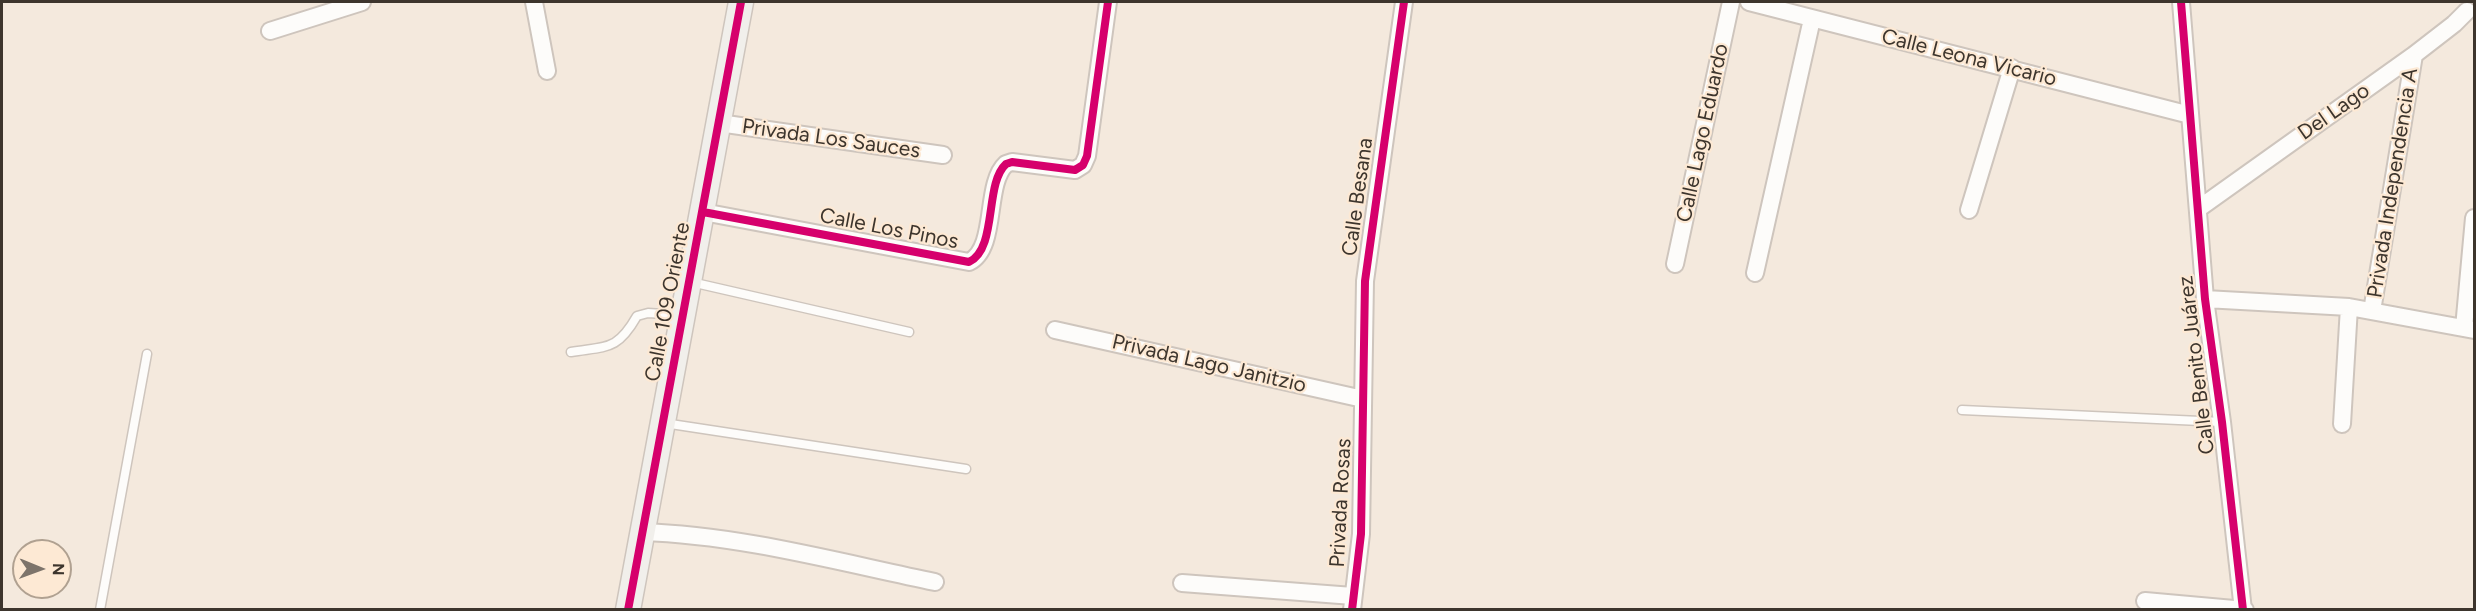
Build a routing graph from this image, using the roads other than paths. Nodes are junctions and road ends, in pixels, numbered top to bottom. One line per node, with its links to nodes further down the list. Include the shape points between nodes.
1 (362, 2): 11 (street)
2 (534, 2): 14 (street)
3 (741, 2): 16 (street, Calle 109 Oriente)
4 (1108, 2): 20 (street, Calle Los Pinos, via 1083,165 1075,170 1005,164 983,245 969,262)
5 (1404, 2): 34 (street, Calle Besana, via 1368,250)
6 (1731, 2): 22 (street, Calle Lago Eduardo)
7 (1749, 2): 10 (street, Calle Leona Vicario)
8 (2181, 2): 15 (street, Calle Benito Juárez)
9 (2467, 11): 12 (street, Del Lago)
10 (1812, 19): 13 (street, Calle Leona Vicario); 23 (street)
11 (270, 31)
12 (2414, 55): 18 (street, Del Lago); 27 (street, Privada Independencia A)
13 (2012, 68): 15 (street, Calle Leona Vicario); 19 (street)
14 (547, 71)
15 (2190, 115): 18 (street, Calle Benito Juárez)
16 (719, 123): 17 (street, Privada Los Sauces); 20 (street, Calle 109 Oriente)
17 (943, 155)
18 (2198, 208): 25 (street, Calle Benito Juárez)
19 (1969, 210)
20 (703, 212): 24 (street, Calle 109 Oriente)
21 (2475, 218): 29 (street)
22 (1675, 264)
23 (1755, 273)
24 (690, 282): 28 (street, Calle 109 Oriente); 31 (lane)
25 (2205, 298): 26 (street); 37 (street, Calle Benito Juárez)
26 (2349, 307): 27 (street); 38 (street)
27 (2372, 311): 29 (street)
28 (684, 316): 32 (lane, via 637,316 627,334 614,345); 36 (street, Calle 109 Oriente)
29 (2469, 329)
30 (1055, 330): 34 (street, Privada Lago Janitzio)
31 (909, 332)
32 (571, 352)
33 (147, 354): 45 (lane)
34 (1363, 399): 44 (street, Privada Rosas, via 1361,534)
35 (1962, 410): 37 (lane)
36 (663, 422): 39 (lane); 40 (street, Calle 109 Oriente)
37 (2222, 422): 47 (street, Calle Benito Juárez)
38 (2342, 424)
39 (966, 469)
40 (641, 532): 41 (street, via 726,540); 46 (street, Calle 109 Oriente)
41 (935, 582)
42 (1182, 583): 44 (street)
43 (2145, 601): 47 (street)
44 (1352, 603)
45 (100, 609)
46 (628, 609)
47 (2244, 609)

